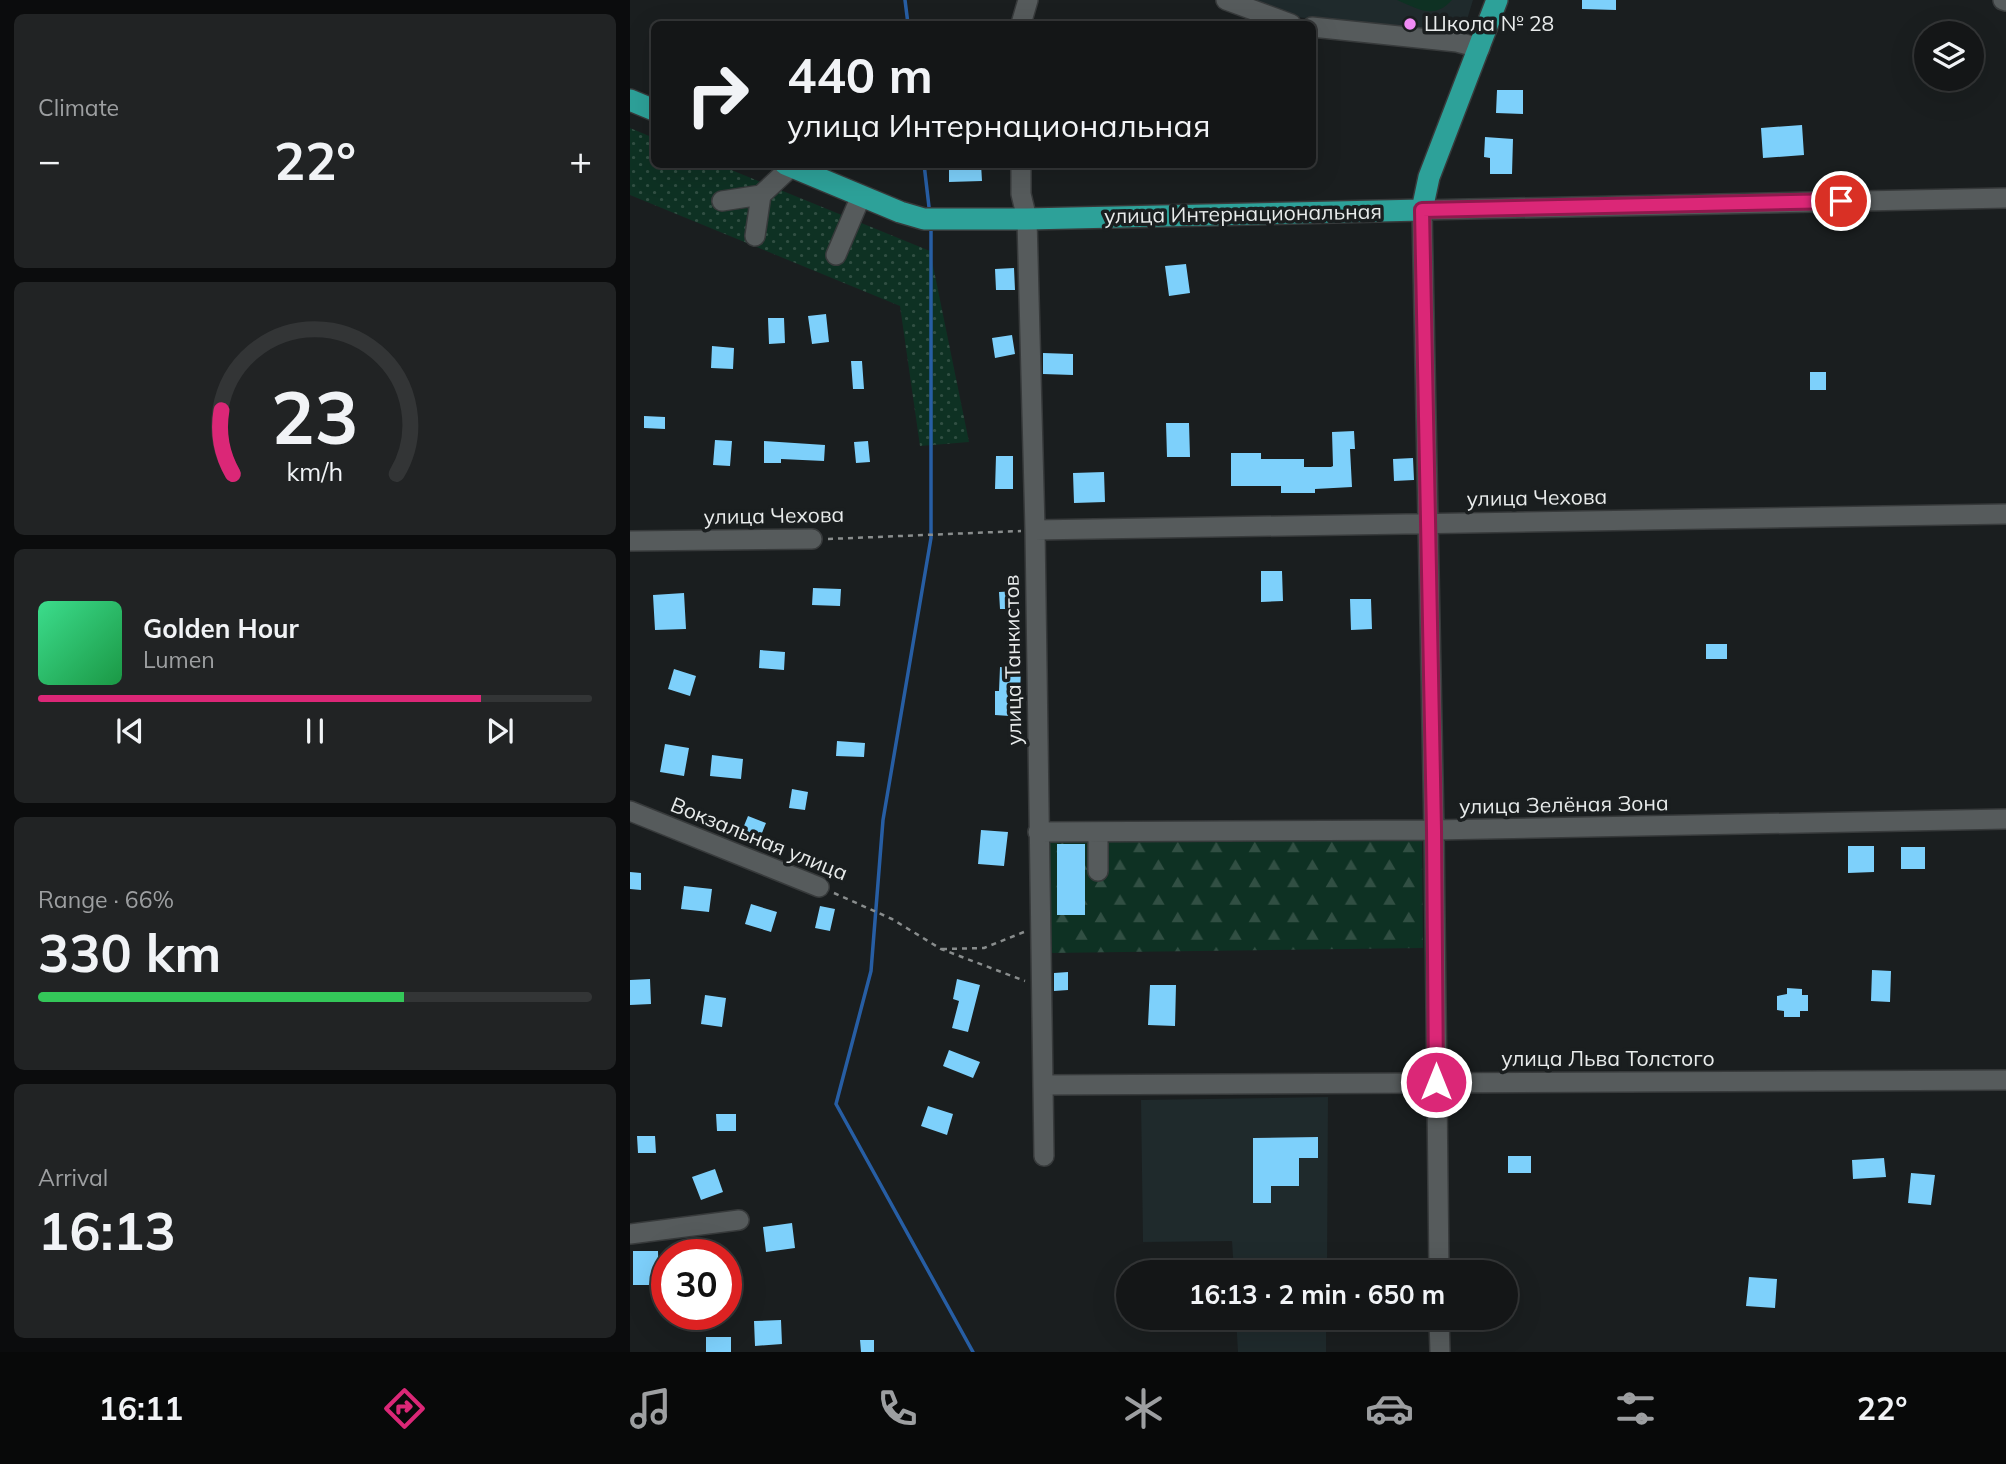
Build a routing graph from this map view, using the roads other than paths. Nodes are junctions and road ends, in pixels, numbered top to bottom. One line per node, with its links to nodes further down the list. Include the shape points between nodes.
1 (1028, 0): 4 (street)
2 (1226, 0): 5 (street)
3 (1497, 0): 7 (main road)
4 (1022, 21)
5 (1283, 21)
6 (1316, 27): 7 (street)
7 (1479, 48): 17 (main road, via 1429,177)
8 (630, 100): 9 (main road)
9 (651, 109)
10 (786, 168): 13 (street)
11 (793, 168): 14 (main road, улица Интернациональная)
12 (1021, 168): 18 (street, улица Танкистов)
13 (761, 195): 16 (street); 19 (street)
14 (861, 196): 18 (main road, улица Интернациональная, via 924,219); 20 (street)
15 (2006, 198): 17 (street, улица Интернациональная)
16 (722, 201)
17 (1422, 210): 18 (main road, улица Интернациональная); 22 (street)
18 (1027, 219): 23 (street, улица Танкистов)
19 (755, 236)
20 (836, 255)
21 (2006, 514): 22 (street, улица Чехова)
22 (1429, 522): 23 (street, улица Чехова); 28 (street)
23 (1035, 530): 29 (street, улица Танкистов)
24 (812, 539): 25 (street, улица Чехова)
25 (630, 541)
26 (630, 811): 32 (street, Вокзальная улица)
27 (2006, 819): 28 (street, улица Зелёная Зона)
28 (1434, 830): 30 (street, улица Зелёная Зона); 34 (street)
29 (1038, 832): 30 (street, улица Зелёная Зона); 35 (street, улица Танкистов)
30 (1098, 832): 31 (street)
31 (1098, 871)
32 (819, 887)
33 (2006, 1080): 34 (street, улица Льва Толстого)
34 (1436, 1082): 35 (street, улица Льва Толстого); 39 (street)
35 (1043, 1085): 36 (street, улица Танкистов)
36 (1044, 1156)
37 (738, 1220): 38 (street)
38 (630, 1234)
39 (1439, 1260)
40 (1439, 1330): 41 (street)
41 (1440, 1352)

